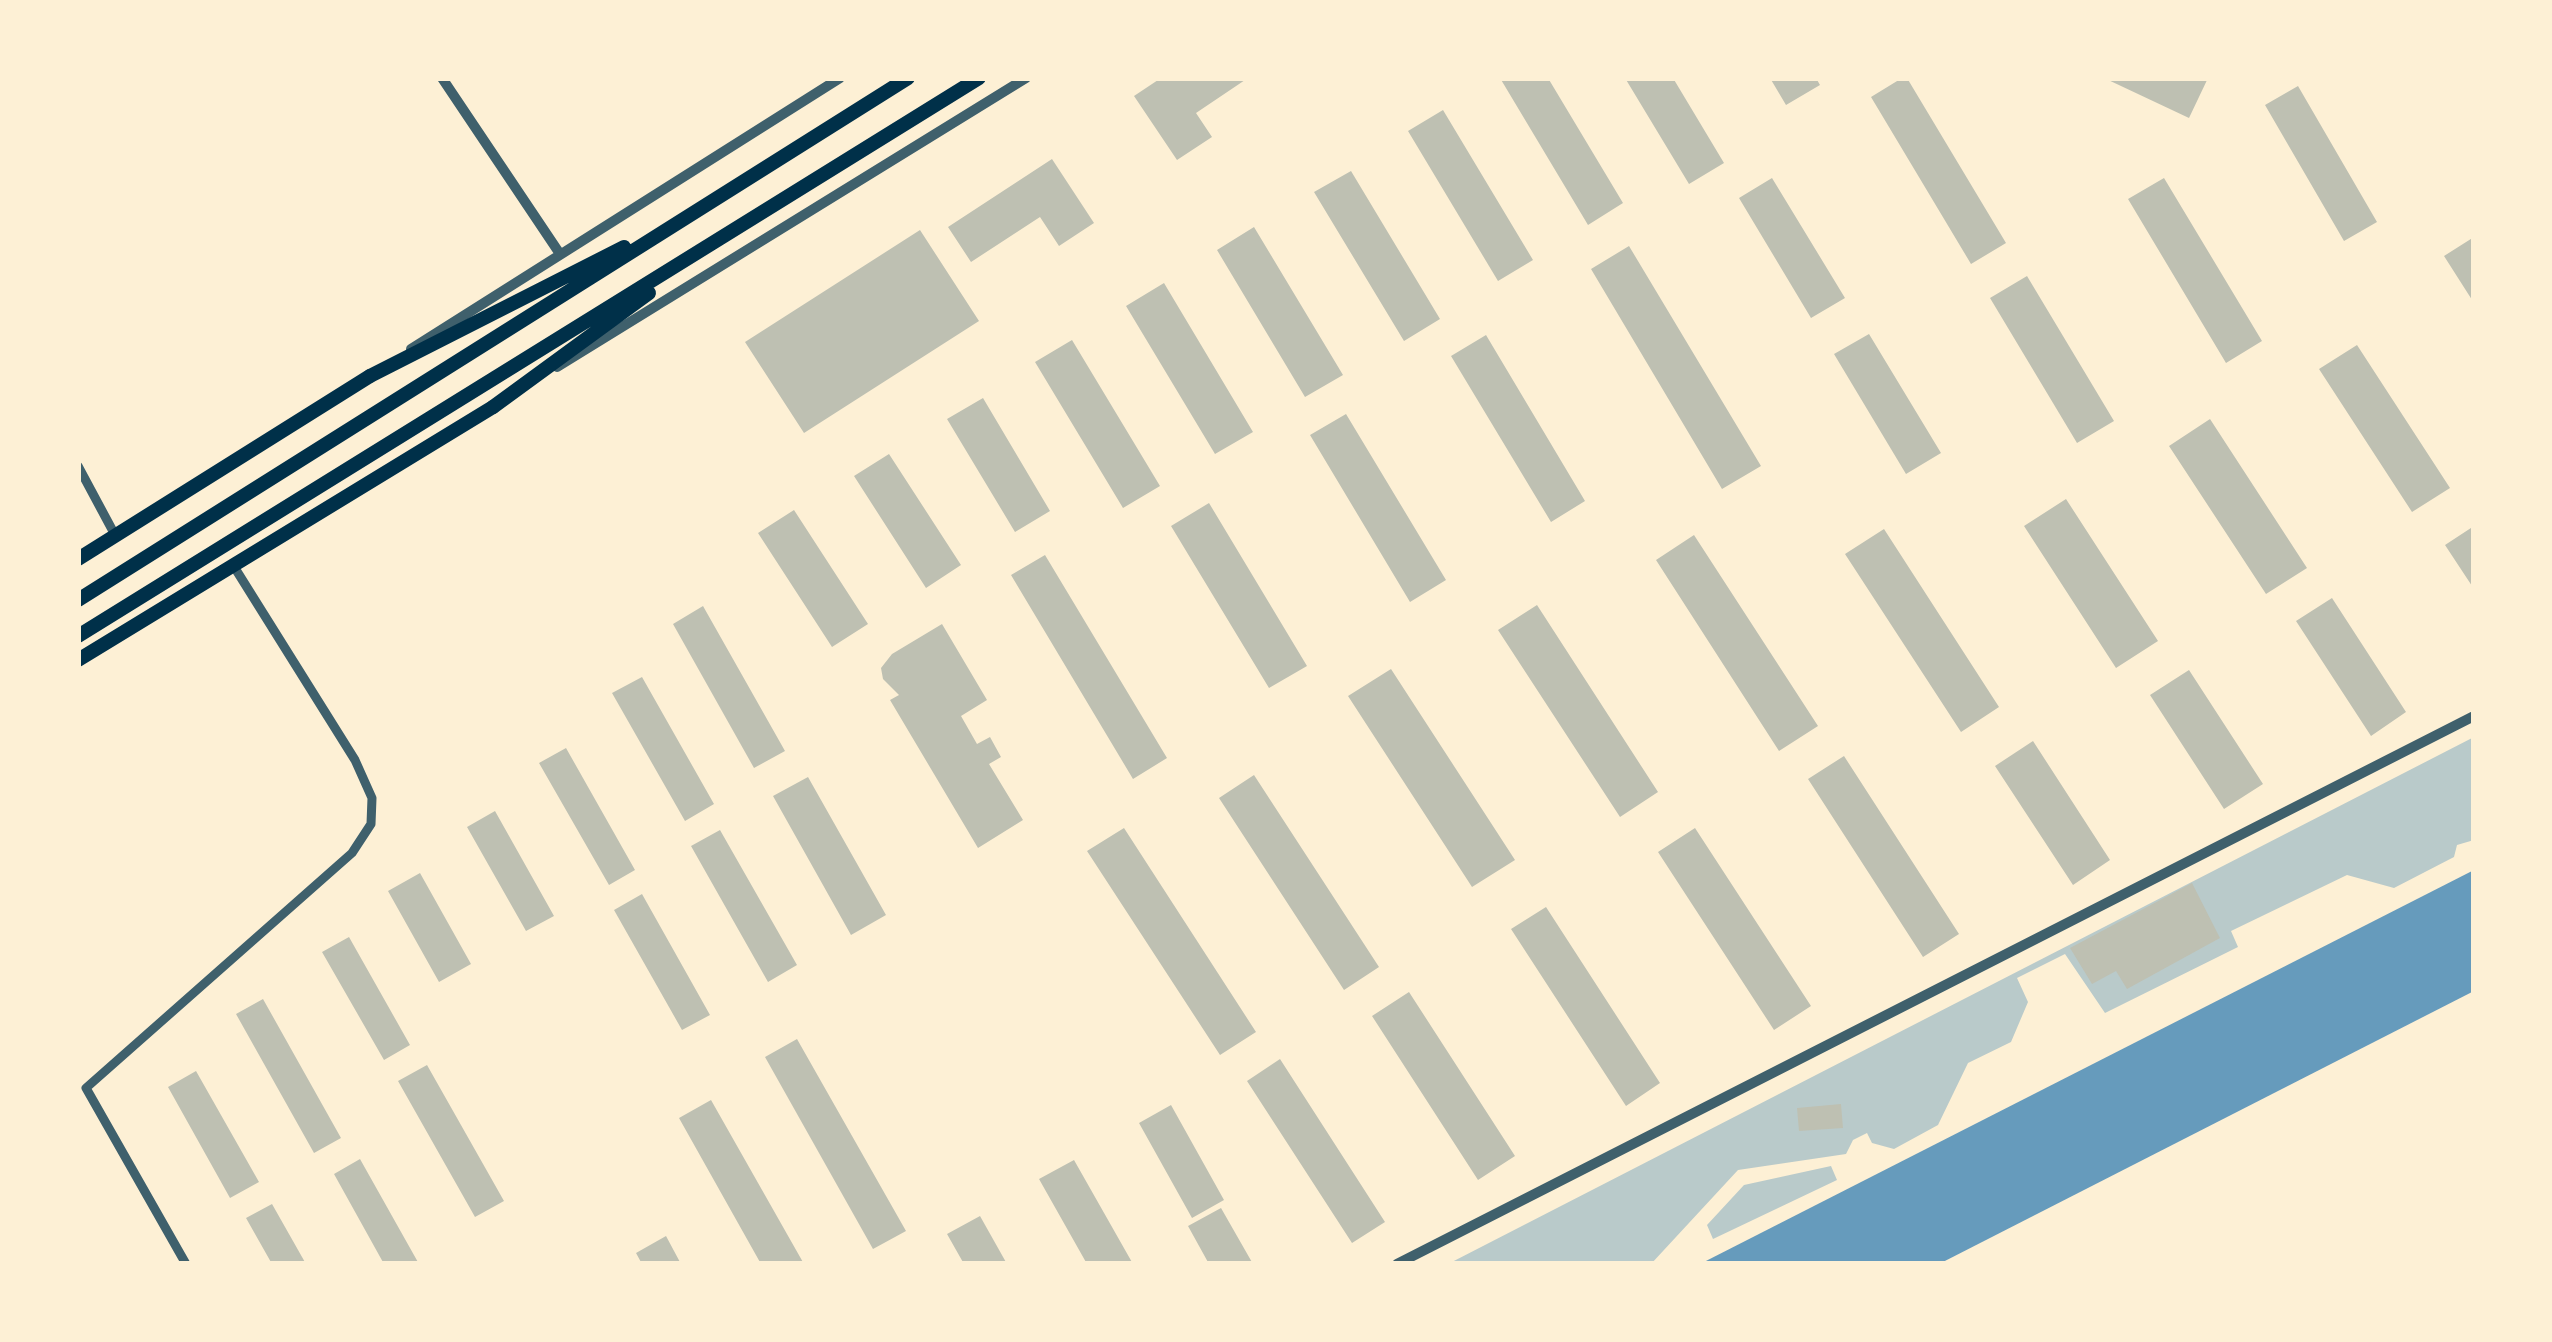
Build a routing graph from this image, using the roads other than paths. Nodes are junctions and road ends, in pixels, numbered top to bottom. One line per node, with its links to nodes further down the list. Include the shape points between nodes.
1 (442, 78): 8 (street)
2 (840, 78): 8 (street)
3 (908, 78): 6 (main road)
4 (979, 78): 7 (main road)
5 (1026, 78): 10 (street)
6 (704, 206): 9 (main road); 15 (main road)
7 (728, 235): 10 (main road); 16 (main road)
8 (558, 251): 9 (street)
9 (370, 376): 12 (main road)
10 (493, 407): 14 (main road)
11 (78, 466): 12 (street)
12 (115, 535): 13 (main road)
13 (78, 559)
14 (233, 566): 17 (main road); 19 (street, via 355,760 372,798 371,824 352,854 86,1088)
15 (78, 600)
16 (78, 636)
17 (78, 660)
18 (2474, 716): 20 (street)
19 (186, 1264)
20 (1397, 1264)

